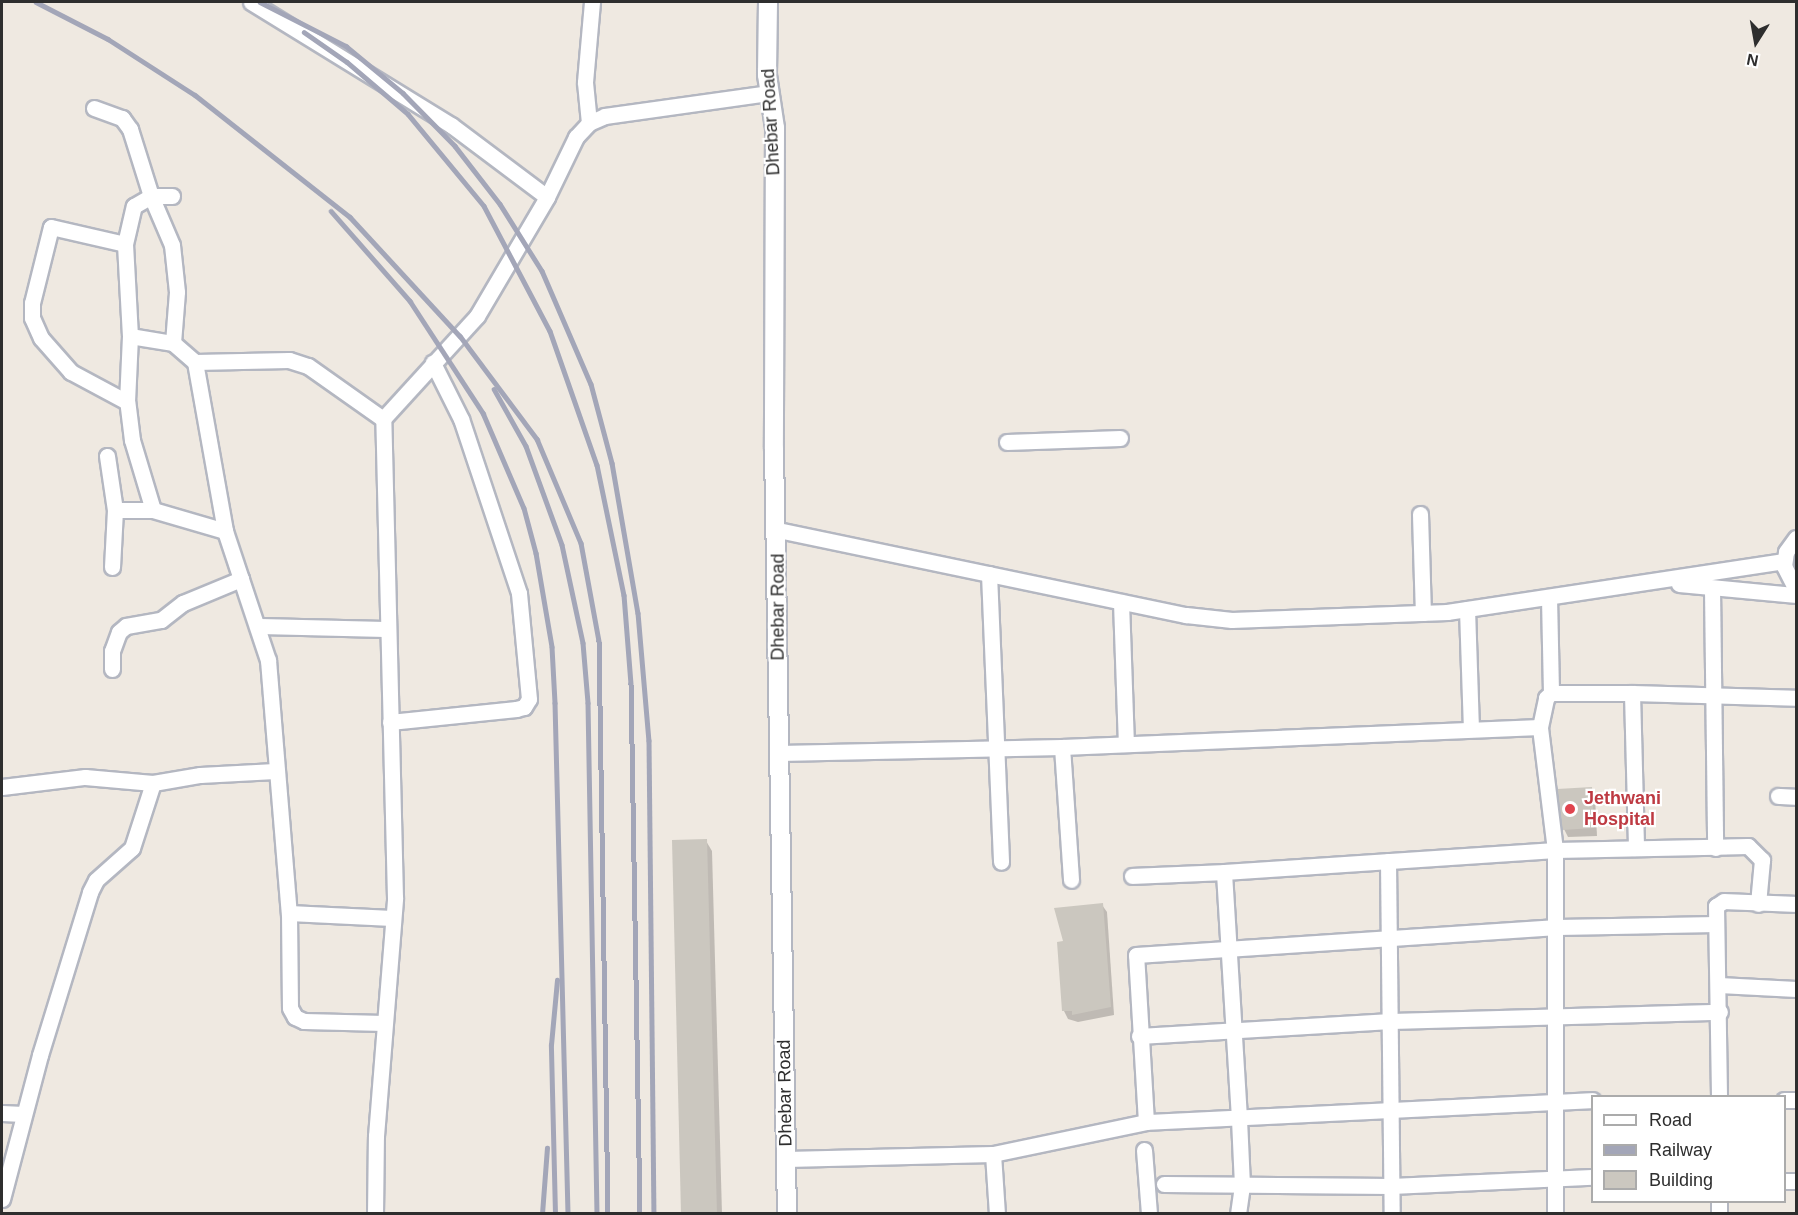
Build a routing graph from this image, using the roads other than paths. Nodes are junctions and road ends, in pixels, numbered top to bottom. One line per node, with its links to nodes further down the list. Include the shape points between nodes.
1 (251, 2): 9 (street, via 451,125)
2 (592, 2): 6 (street, via 585,82)
3 (768, 2): 4 (street, Dhebar Road)
4 (770, 93): 6 (street, via 605,116); 23 (street, Dhebar Road, via 775,128 774,449)
5 (94, 108): 7 (street, via 122,118 130,129)
6 (589, 123): 9 (street, via 576,137)
7 (151, 196): 8 (street); 10 (street, via 130,213); 12 (street, via 172,245 176,265)
8 (172, 196)
9 (547, 197): 14 (street, via 477,315)
10 (125, 244): 11 (street); 15 (street, via 51,227 32,318 55,358 71,372)
11 (130, 336): 12 (street); 15 (street)
12 (173, 343): 13 (street)
13 (195, 362): 16 (street, via 289,360 308,366); 24 (street)
14 (434, 363): 16 (street); 45 (street, via 461,419 519,593 529,699 524,707 516,709)
15 (127, 402): 21 (street, via 132,440)
16 (384, 419): 39 (street)
17 (1120, 438): 18 (street)
18 (1007, 442)
19 (107, 456): 20 (street)
20 (115, 510): 21 (street); 27 (street)
21 (153, 510): 24 (street)
22 (1420, 514): 37 (street)
23 (778, 530): 28 (street); 51 (street, Dhebar Road)
24 (225, 531): 29 (street)
25 (1797, 538): 26 (street)
26 (1784, 561): 30 (street); 32 (street, via 1788,579)
27 (112, 567)
28 (989, 574): 35 (street); 50 (street)
29 (241, 579): 38 (street); 40 (street, via 183,603 161,620 126,626 119,632 112,651)
30 (1658, 582): 31 (street); 34 (street)
31 (1712, 588): 33 (street); 43 (street)
32 (1797, 590)
33 (1797, 595)
34 (1549, 597): 36 (street); 41 (street)
35 (1121, 602): 37 (street, via 1233,620); 48 (street)
36 (1467, 609): 37 (street); 47 (street)
37 (1424, 613)
38 (257, 626): 39 (street); 52 (street, via 272,685)
39 (388, 629): 45 (street)
40 (112, 669)
41 (1551, 693): 42 (street); 46 (street, via 1546,698)
42 (1632, 693): 43 (street); 57 (street)
43 (1712, 696): 44 (street); 58 (street)
44 (1797, 698)
45 (390, 722): 68 (street)
46 (1540, 727): 47 (street); 59 (street)
47 (1472, 729): 48 (street)
48 (1126, 744): 49 (street)
49 (1062, 747): 50 (street); 64 (street)
50 (998, 748): 51 (street); 61 (street)
51 (779, 753): 91 (street, Dhebar Road)
52 (275, 771): 53 (street, via 200,775); 67 (street)
53 (153, 783): 54 (street, via 85,777); 86 (street, via 132,848 96,880 90,892)
54 (2, 787)
55 (1778, 796): 56 (street)
56 (1797, 797)
57 (1636, 848): 58 (street); 59 (street)
58 (1715, 848): 65 (street, via 1748,846 1757,851 1762,860)
59 (1555, 849): 60 (street); 70 (street)
60 (1388, 861): 62 (street); 71 (street)
61 (1001, 862)
62 (1224, 872): 63 (street); 72 (street)
63 (1132, 876)
64 (1071, 880)
65 (1758, 904): 66 (street); 69 (street, via 1720,902)
66 (1797, 904)
67 (289, 913): 68 (street); 78 (street, via 290,1008 295,1017 304,1021)
68 (392, 918): 78 (street)
69 (1716, 924): 70 (street); 73 (street)
70 (1557, 927): 71 (street); 76 (street)
71 (1391, 939): 72 (street); 77 (street)
72 (1230, 950): 79 (street); 80 (street, via 1136,955)
73 (1719, 985): 74 (street); 75 (street)
74 (1797, 989)
75 (1720, 1012): 76 (street); 81 (street)
76 (1557, 1016): 77 (street); 83 (street)
77 (1391, 1021): 79 (street); 84 (street)
78 (384, 1023): 98 (street)
79 (1232, 1030): 80 (street); 87 (street)
80 (1139, 1036): 88 (street)
81 (1719, 1095)
82 (1591, 1100): 83 (street)
83 (1556, 1101): 84 (street); 92 (street)
84 (1391, 1111): 87 (street); 96 (street)
85 (2, 1113): 86 (street)
86 (23, 1114): 97 (street)
87 (1239, 1118): 88 (street); 95 (street)
88 (1146, 1122): 90 (street)
89 (1144, 1150): 101 (street)
90 (993, 1154): 91 (street); 100 (street)
91 (786, 1159): 99 (street, Dhebar Road)
92 (1556, 1177): 93 (street); 96 (street); 104 (street)
93 (1591, 1177)
94 (1164, 1184): 95 (street)
95 (1242, 1185): 96 (street); 102 (street)
96 (1392, 1185): 103 (street)
97 (2, 1199)
98 (375, 1214)
99 (787, 1214)
100 (997, 1214)
101 (1149, 1214)
102 (1238, 1214)
103 (1392, 1214)
104 (1555, 1214)

